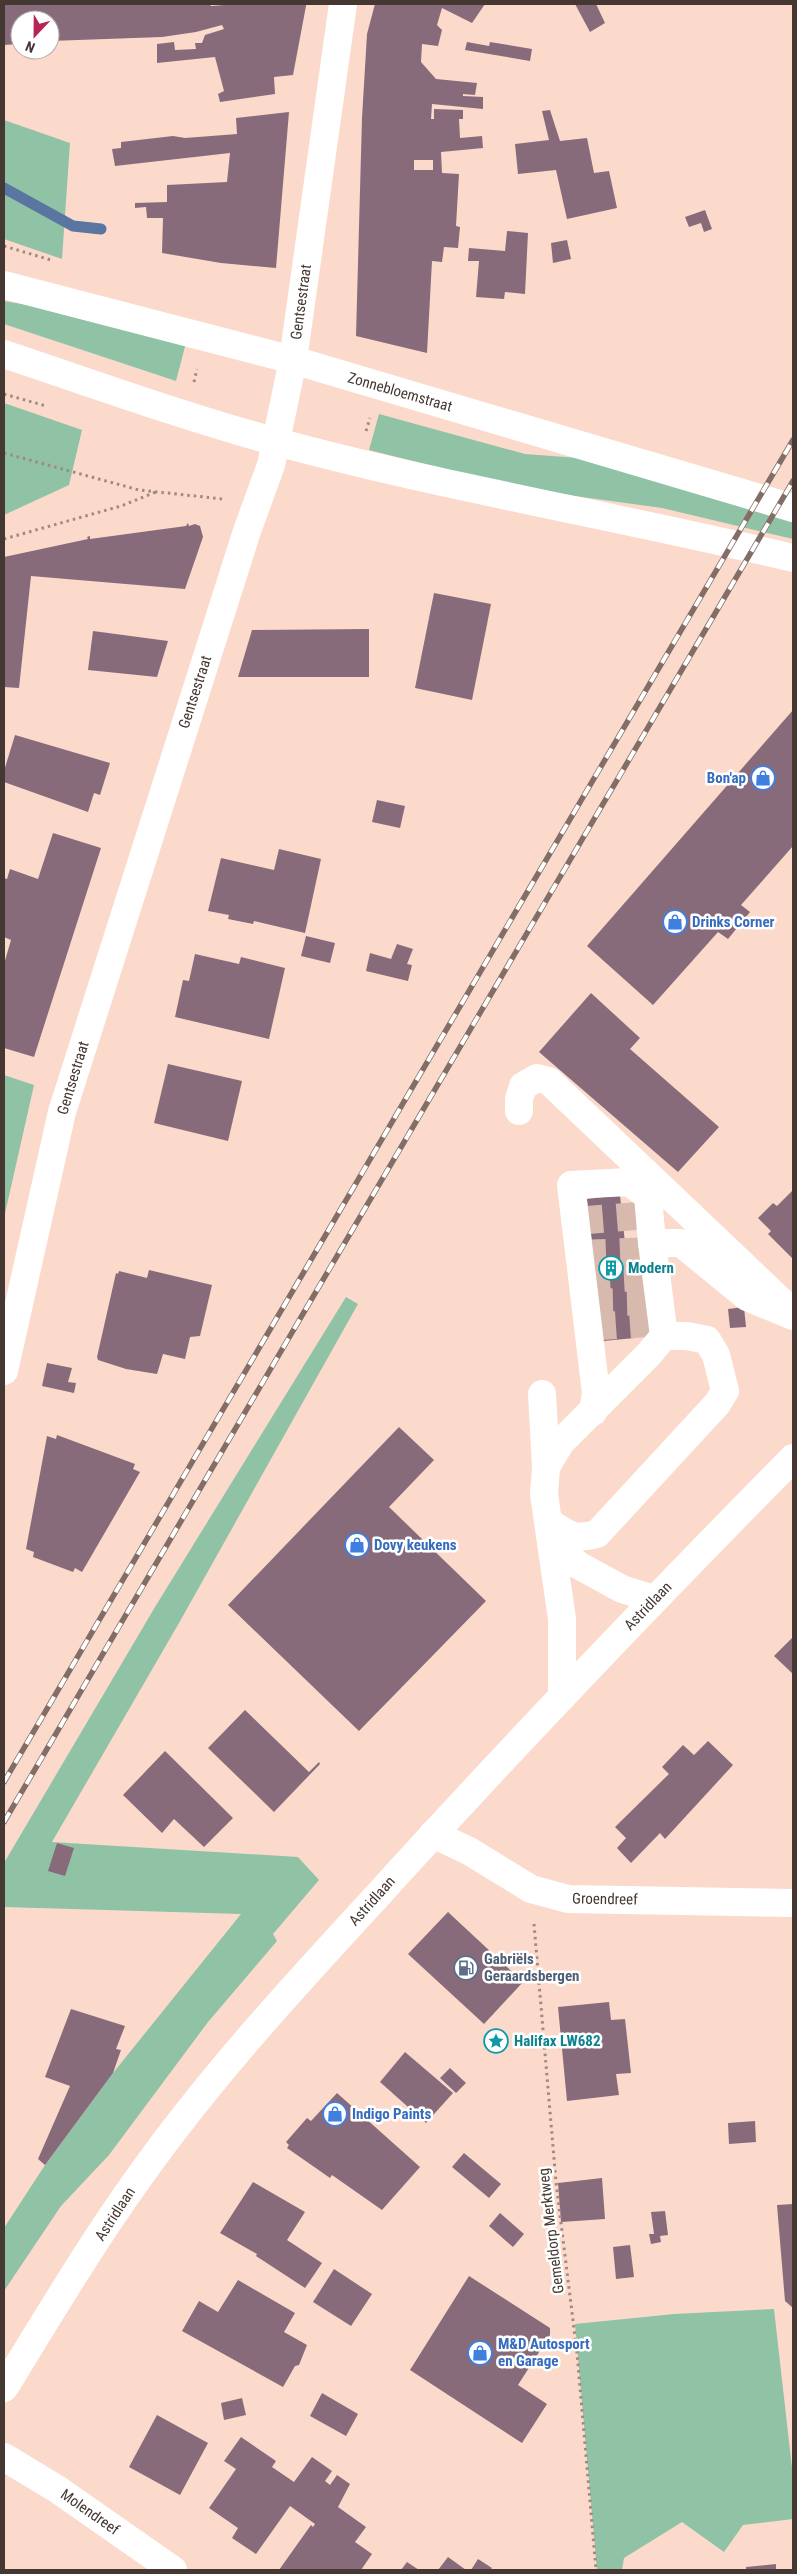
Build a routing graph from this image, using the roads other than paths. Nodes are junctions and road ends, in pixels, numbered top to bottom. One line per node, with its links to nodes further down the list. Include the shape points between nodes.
1 (342, 4): 4 (main road, Gentsestraat)
2 (4, 285): 4 (main road, Zonnebloemstraat)
3 (4, 354): 5 (main road)
4 (293, 360): 5 (main road, Gentsestraat); 6 (main road, Zonnebloemstraat)
5 (276, 442): 7 (main road); 12 (main road, Gentsestraat, via 62,1112)
6 (793, 508)
7 (793, 558)
8 (519, 1111): 10 (main road, via 523,1086 537,1078 550,1081)
9 (652, 1243): 10 (main road, via 681,1243 748,1297); 11 (main road); 14 (main road, via 648,1196 629,1182 571,1185 596,1393)
10 (793, 1314)
11 (664, 1336): 14 (main road); 17 (main road, via 707,1340 716,1355 724,1391 717,1404 597,1534 581,1538)
12 (4, 1371)
13 (542, 1394): 16 (main road)
14 (593, 1412): 16 (main road, via 561,1442)
15 (793, 1458): 18 (main road, Astridlaan)
16 (546, 1467): 17 (main road, via 544,1494)
17 (550, 1531): 18 (main road, via 578,1565 622,1589); 19 (main road, via 562,1618)
18 (654, 1599): 19 (main road, Astridlaan)
19 (562, 1697): 20 (main road, Astridlaan)
20 (433, 1834): 21 (main road, Groendreef, via 469,1851 531,1889 568,1899); 22 (main road, Astridlaan, via 265,2019 140,2176)
21 (793, 1903)
22 (4, 2388)
23 (4, 2458): 24 (main road, Molendreef, via 57,2489)
24 (173, 2570)

